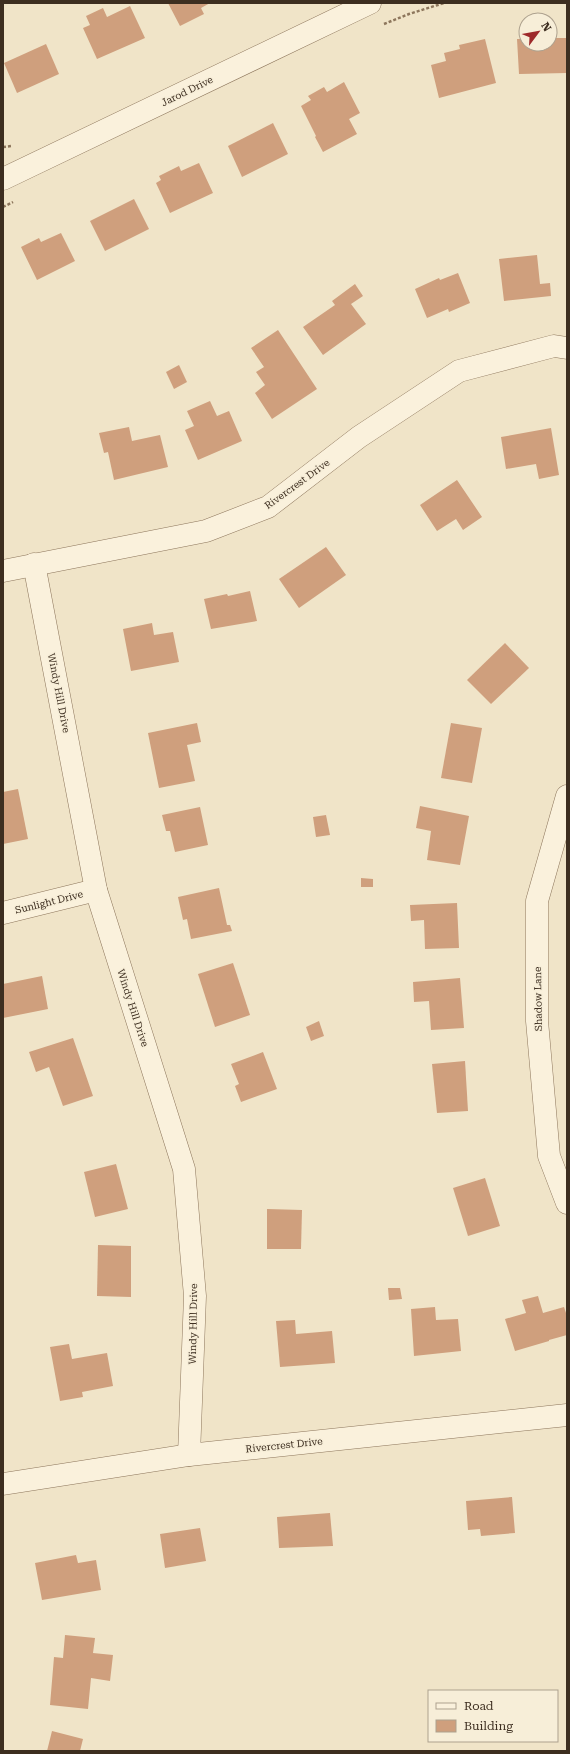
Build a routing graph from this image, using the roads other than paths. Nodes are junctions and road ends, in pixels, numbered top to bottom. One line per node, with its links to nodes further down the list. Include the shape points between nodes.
1 (370, 3): 2 (street, Jarod Drive)
2 (3, 179)
3 (567, 348): 4 (street, Rivercrest Drive, via 554,346 459,371 359,437 268,507 206,531)
4 (34, 564): 5 (street, Rivercrest Drive); 7 (street, Windy Hill Drive)
5 (3, 571)
6 (567, 796): 9 (street, Shadow Lane, via 537,901 537,1021 549,1156)
7 (96, 890): 8 (street, Sunlight Drive); 11 (street, Windy Hill Drive, via 184,1169 195,1296)
8 (3, 913)
9 (567, 1203)
10 (567, 1415): 11 (street, Rivercrest Drive)
11 (188, 1455): 12 (street, Rivercrest Drive)
12 (3, 1484)

